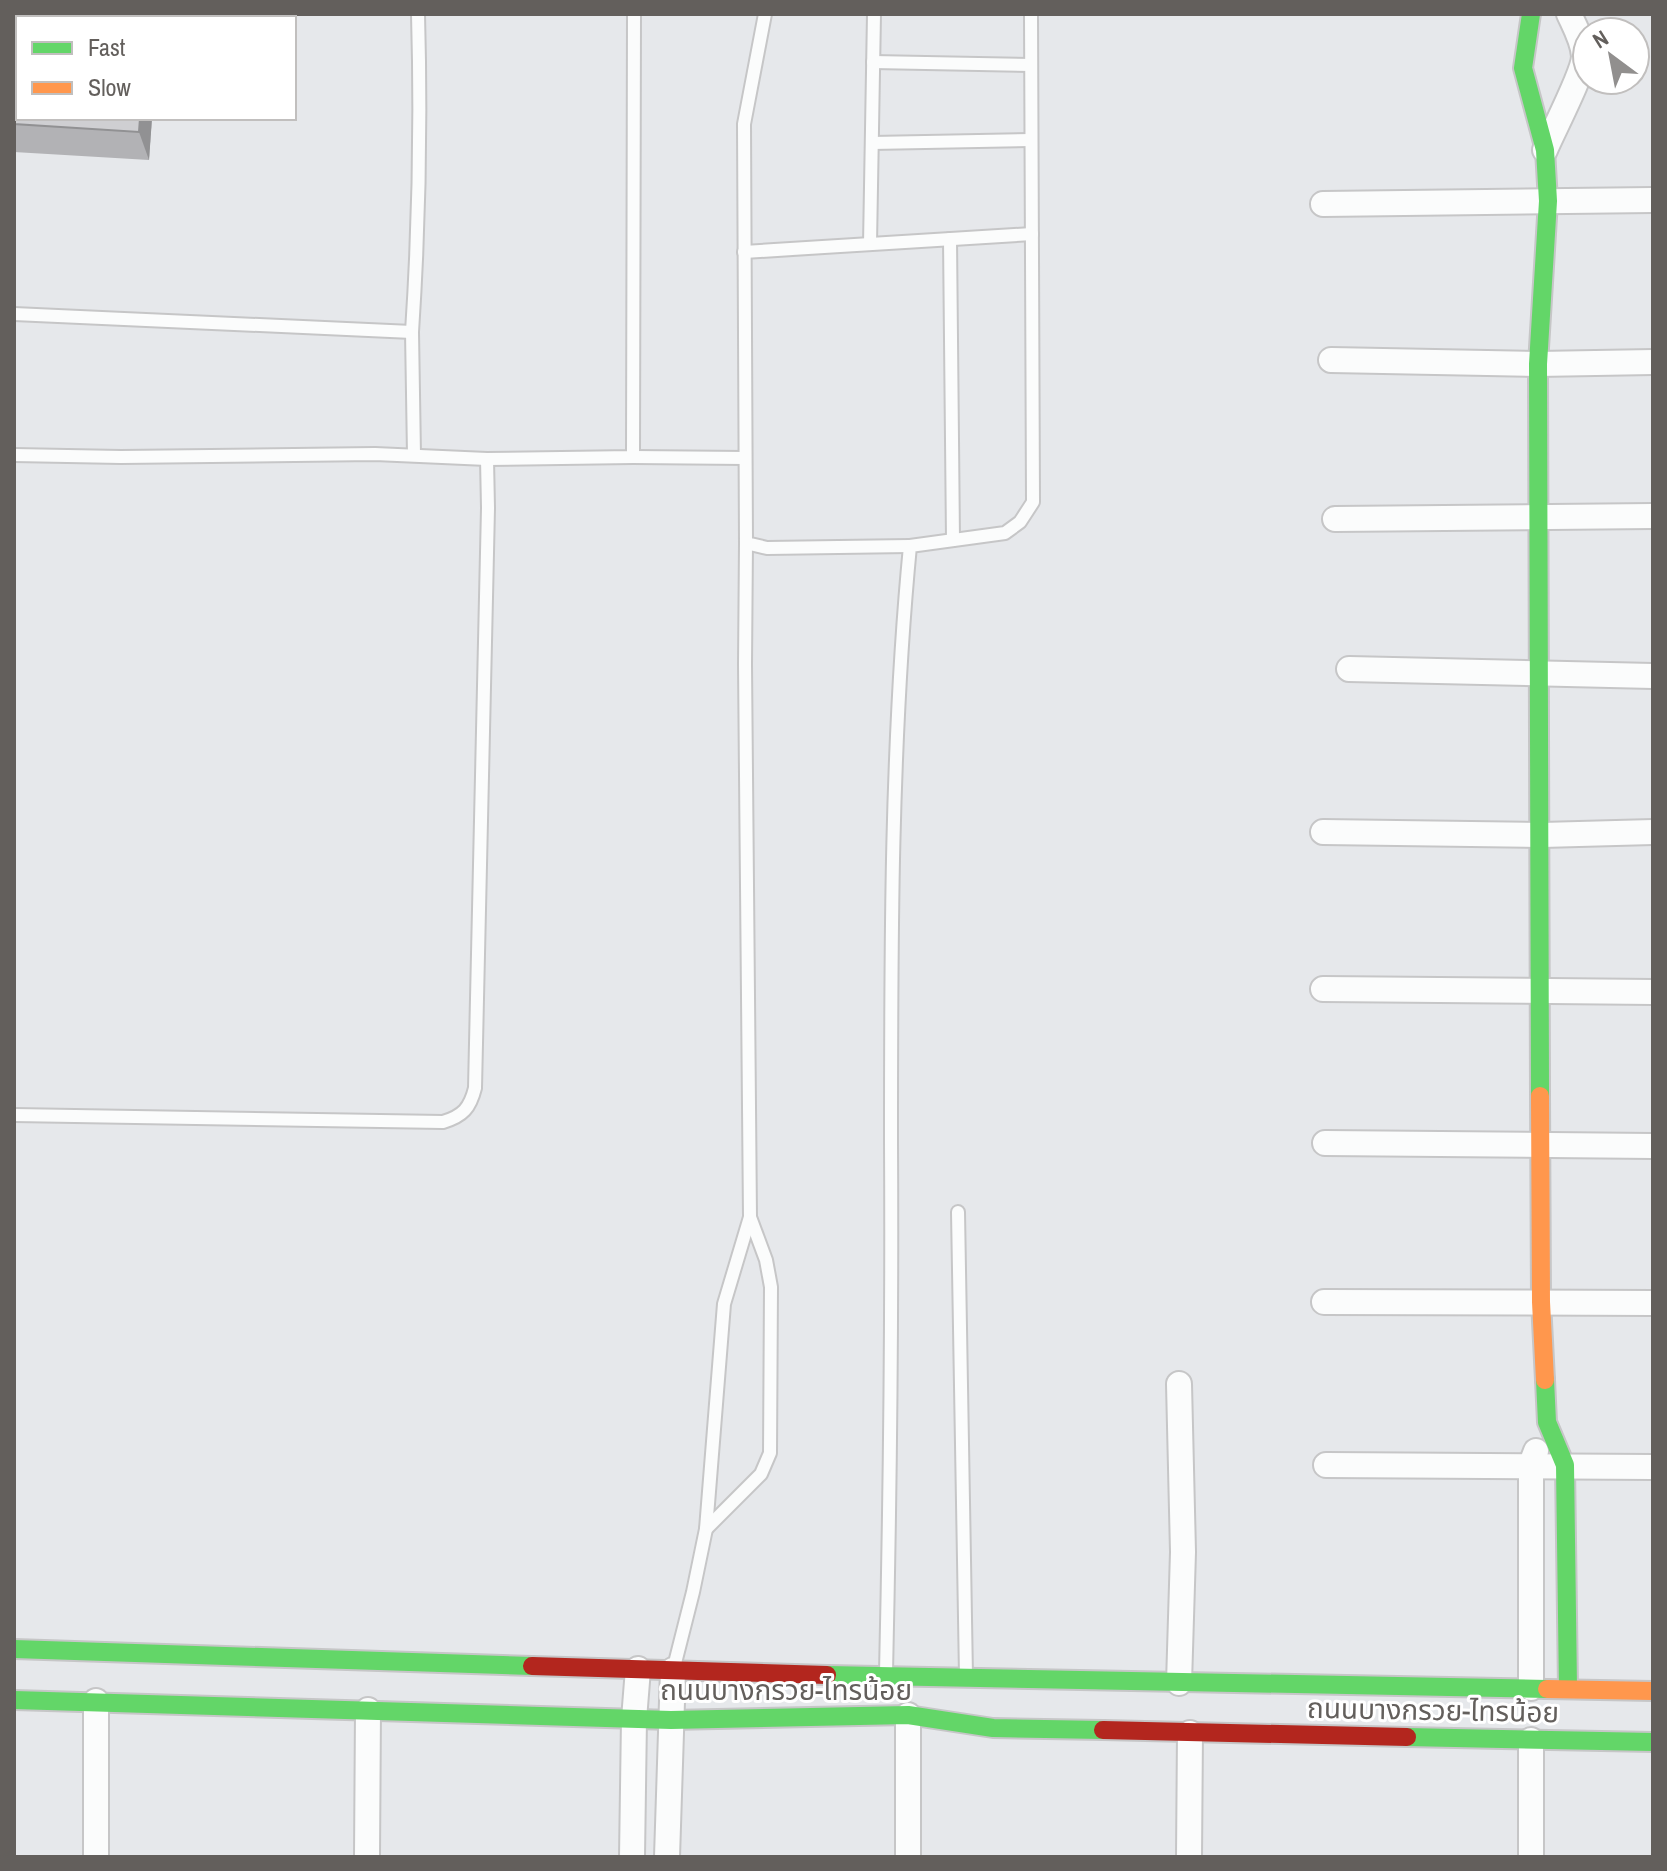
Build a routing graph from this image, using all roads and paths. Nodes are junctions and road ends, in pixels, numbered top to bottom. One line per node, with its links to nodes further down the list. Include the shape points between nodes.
1 (418, 14): 21 (lane)
2 (634, 14): 27 (lane)
3 (765, 14): 19 (lane, via 744,124)
4 (874, 14): 8 (lane)
5 (1031, 14): 9 (lane)
6 (1531, 14): 12 (main road, via 1523,68)
7 (1569, 14): 12 (street, via 1584,56)
8 (873, 62): 9 (lane); 11 (lane)
9 (1031, 65): 10 (lane)
10 (1031, 140): 11 (lane); 16 (lane)
11 (872, 143): 18 (lane)
12 (1545, 150): 14 (main road)
13 (1653, 200): 14 (street)
14 (1548, 201): 15 (street); 24 (main road)
15 (1323, 204)
16 (1032, 234): 17 (lane); 33 (lane, via 1033,502 1005,533)
17 (950, 239): 18 (lane); 33 (lane)
18 (870, 244): 19 (lane)
19 (744, 252): 28 (lane)
20 (14, 314): 21 (lane)
21 (412, 332): 26 (lane)
22 (1331, 360): 24 (street)
23 (1653, 362): 24 (street)
24 (1538, 364): 30 (main road)
25 (14, 455): 26 (lane)
26 (414, 455): 29 (lane)
27 (633, 457): 28 (lane); 29 (lane)
28 (745, 458): 34 (lane)
29 (487, 459): 45 (lane, via 471,1105 459,1117 443,1122)
30 (1539, 516): 31 (street); 32 (street); 37 (main road)
31 (1653, 516)
32 (1335, 519)
33 (953, 540): 35 (lane)
34 (746, 543): 35 (lane, via 767,548); 50 (lane)
35 (910, 546): 64 (lane, via 891,908 892,1449)
36 (1349, 669): 37 (street)
37 (1541, 672): 38 (street); 41 (main road)
38 (1653, 676)
39 (1323, 832): 41 (street)
40 (1653, 832): 41 (street)
41 (1542, 835): 43 (main road)
42 (1323, 989): 43 (street)
43 (1541, 992): 44 (street); 47 (main road)
44 (1653, 992)
45 (14, 1115)
46 (1325, 1143): 47 (street)
47 (1541, 1146): 48 (street); 52 (main road)
48 (1653, 1146)
49 (958, 1212): 65 (lane)
50 (750, 1217): 60 (lane, via 724,1304); 60 (lane, via 771,1287 770,1453 761,1474)
51 (1324, 1302): 52 (street)
52 (1541, 1302): 53 (street); 55 (main road)
53 (1653, 1303)
54 (1179, 1384): 66 (street)
55 (1547, 1422): 56 (street); 58 (main road)
56 (1531, 1464): 57 (street); 58 (street); 67 (street)
57 (1326, 1465)
58 (1565, 1465): 59 (street); 68 (main road)
59 (1653, 1467)
60 (706, 1529): 63 (lane)
61 (14, 1649): 62 (main road, ถนนบางกรวย-ไทรน้อย)
62 (638, 1669): 63 (main road, ถนนบางกรวย-ไทรน้อย); 74 (street)
63 (673, 1670): 64 (main road, ถนนบางกรวย-ไทรน้อย); 75 (street)
64 (886, 1677): 65 (main road, ถนนบางกรวย-ไทรน้อย)
65 (966, 1680): 66 (main road, ถนนบางกรวย-ไทรน้อย)
66 (1179, 1683): 67 (main road, ถนนบางกรวย-ไทรน้อย)
67 (1531, 1688): 68 (main road, ถนนบางกรวย-ไทรน้อย)
68 (1568, 1689): 69 (main road, ถนนบางกรวย-ไทรน้อย)
69 (1653, 1691)
70 (14, 1700): 71 (main road, ถนนบางกรวย-ไทรน้อย)
71 (96, 1701): 72 (main road, ถนนบางกรวย-ไทรน้อย); 79 (street)
72 (368, 1710): 74 (main road, ถนนบางกรวย-ไทรน้อย); 80 (street)
73 (908, 1715): 75 (main road, ถนนบางกรวย-ไทรน้อย); 76 (main road, ถนนบางกรวย-ไทรน้อย, via 993,1728); 83 (street)
74 (634, 1719): 75 (main road, ถนนบางกรวย-ไทรน้อย); 81 (street)
75 (671, 1720): 82 (street)
76 (1190, 1733): 77 (main road, ถนนบางกรวย-ไทรน้อย); 84 (street)
77 (1531, 1740): 78 (main road, ถนนบางกรวย-ไทรน้อย); 85 (street)
78 (1653, 1742)
79 (96, 1857)
80 (367, 1857)
81 (632, 1857)
82 (667, 1857)
83 (908, 1857)
84 (1189, 1857)
85 (1531, 1857)

